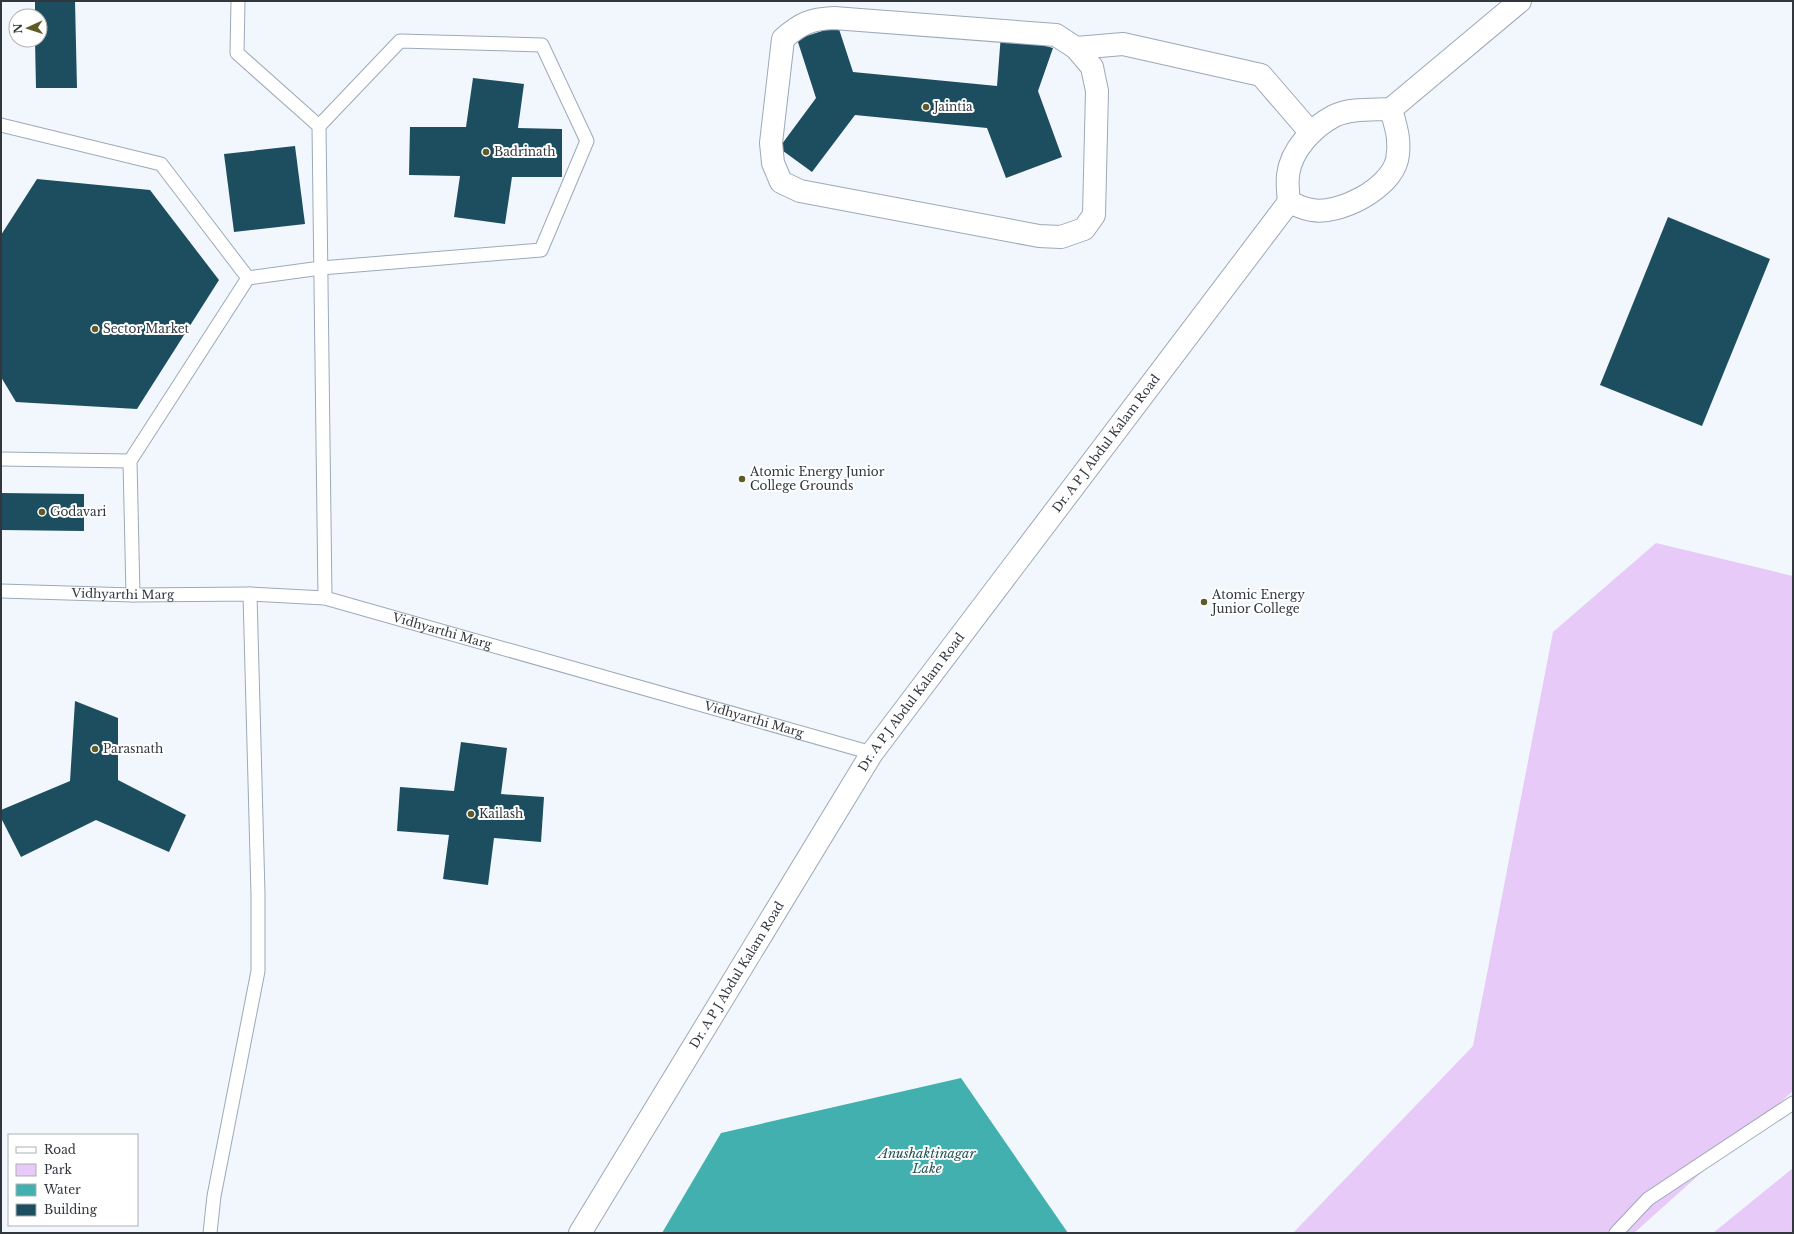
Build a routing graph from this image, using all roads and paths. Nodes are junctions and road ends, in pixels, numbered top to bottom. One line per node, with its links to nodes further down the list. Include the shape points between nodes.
1 (238, 1): 6 (lane, via 237,53)
2 (1520, 1): 4 (street)
3 (1076, 48): 3 (street, via 1056,36 834,18 815,19 796,27 784,39 773,119 772,163 781,182 800,191 1039,236 1061,237 1084,229 1094,215 1097,91 1092,67); 7 (street, via 1123,44 1261,75)
4 (1392, 109): 7 (street, via 1358,110 1334,116); 8 (street, via 1399,137 1396,162 1385,181 1363,198 1338,209 1313,210)
5 (1, 125): 10 (lane, via 161,164)
6 (319, 126): 9 (lane); 9 (lane, via 400,41 542,45 587,142 541,250)
7 (1311, 133): 8 (street, via 1293,154 1288,174)
8 (1288, 202): 17 (street, Dr. A P J Abdul Kalam Road)
9 (321, 268): 10 (lane); 16 (lane)
10 (248, 278): 12 (lane)
11 (1, 459): 12 (lane)
12 (130, 460): 15 (lane)
13 (1, 591): 15 (lane, Vidhyarthi Marg)
14 (250, 594): 15 (lane, Vidhyarthi Marg); 16 (lane, Vidhyarthi Marg); 19 (lane, via 258,971 214,1196)
15 (133, 595)
16 (325, 598): 17 (lane, Vidhyarthi Marg)
17 (872, 752): 20 (street, Dr. A P J Abdul Kalam Road)
18 (1793, 1103): 21 (lane, via 1648,1198)
19 (210, 1233)
20 (580, 1233)
21 (1616, 1233)

